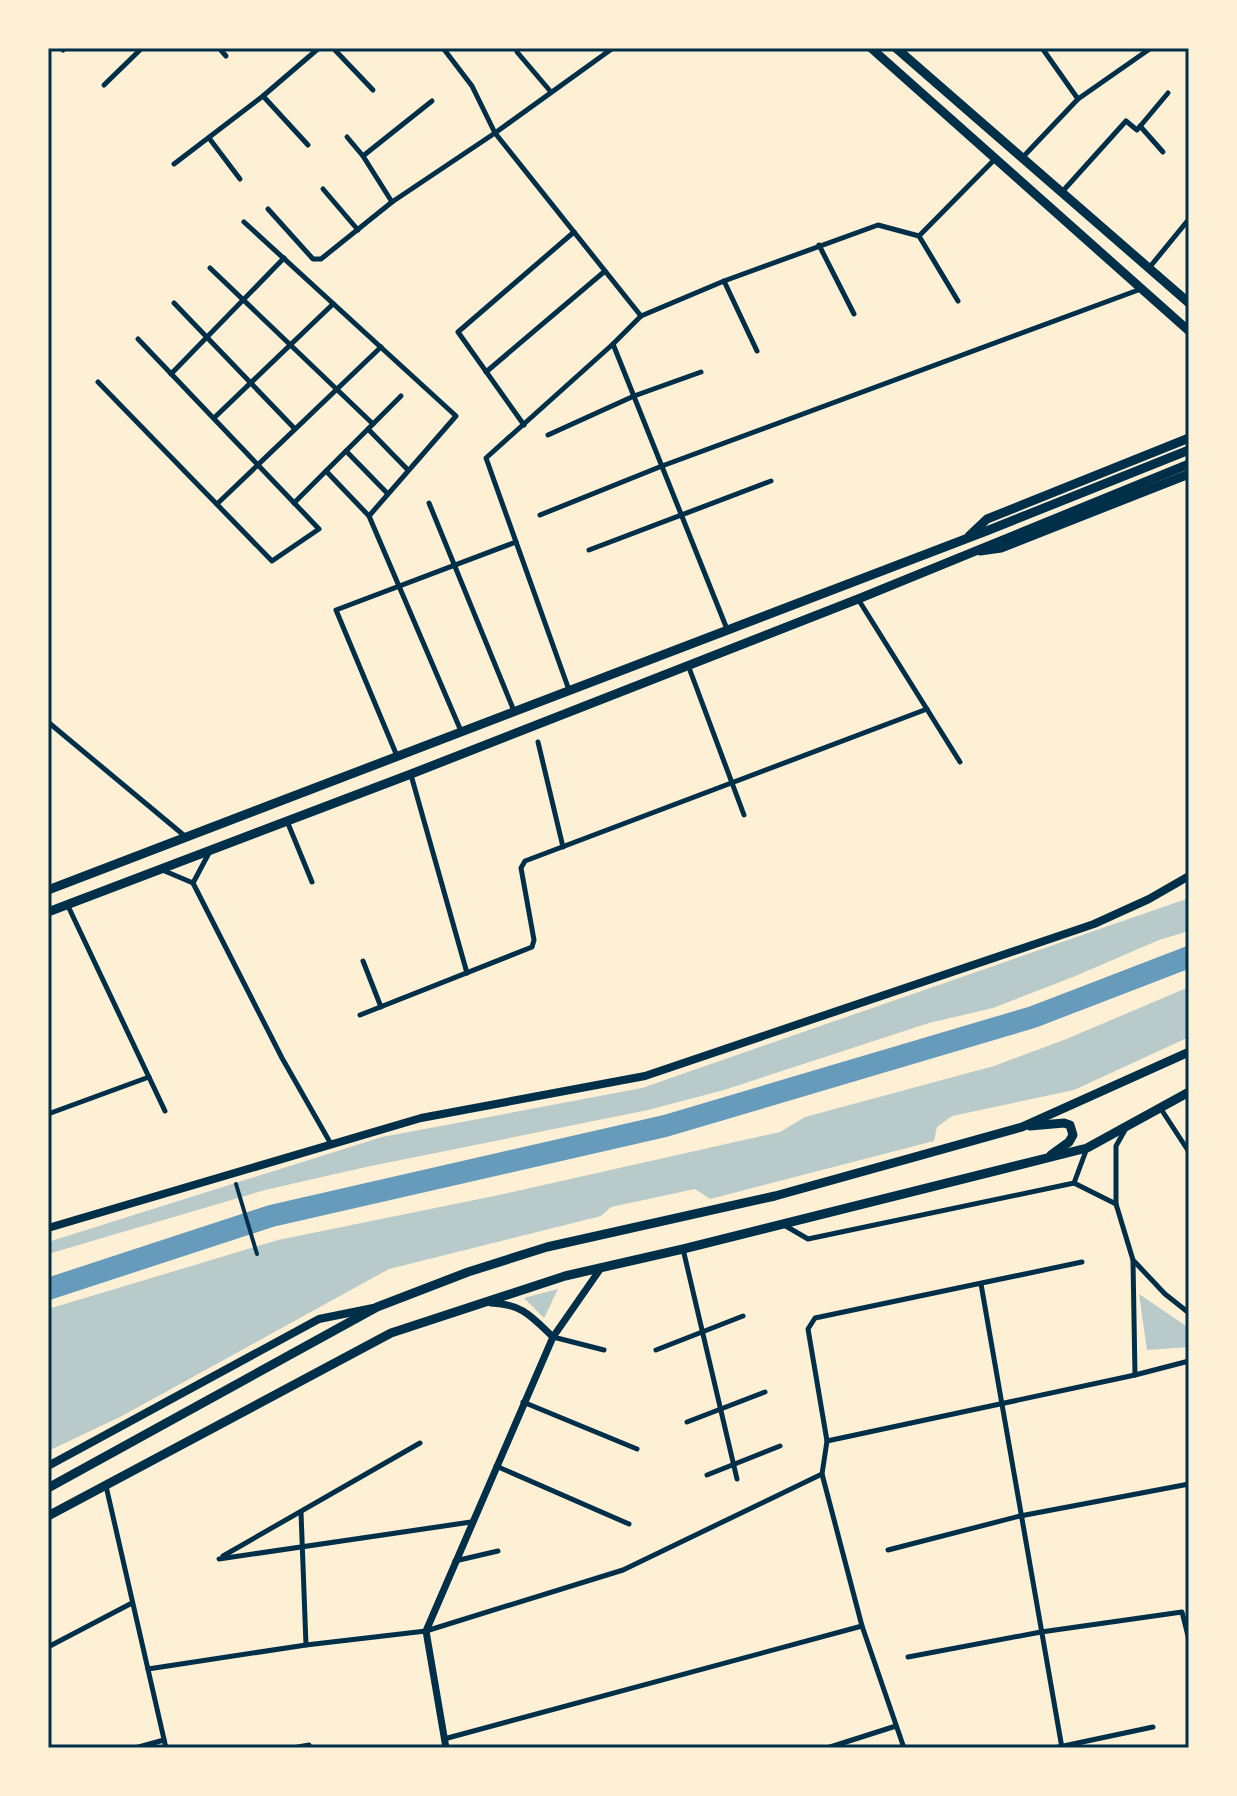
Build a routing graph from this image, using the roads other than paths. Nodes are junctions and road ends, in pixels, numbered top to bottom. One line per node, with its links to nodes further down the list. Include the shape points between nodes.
1 (142, 48): 13 (street)
2 (219, 48): 12 (street)
3 (319, 48): 17 (street)
4 (333, 48): 14 (street)
5 (443, 48): 21 (street, via 472,86)
6 (613, 48): 15 (street)
7 (871, 48): 27 (main road)
8 (1042, 48): 18 (street)
9 (1151, 48): 18 (street)
10 (902, 50): 28 (main road)
11 (517, 52): 15 (street)
12 (226, 56)
13 (104, 85)
14 (373, 90)
15 (551, 92): 21 (street)
16 (1168, 93): 20 (street)
17 (263, 96): 23 (street); 24 (street)
18 (1078, 99): 28 (street)
19 (432, 101): 26 (street)
20 (1140, 126): 25 (street); 32 (street, via 1137,130 1126,121)
21 (495, 133): 33 (street); 38 (street)
22 (347, 137): 26 (street)
23 (209, 138): 29 (street); 30 (street)
24 (308, 145)
25 (1163, 152)
26 (363, 156): 33 (street)
27 (995, 159): 39 (street); 46 (main road)
28 (1022, 159): 32 (main road)
29 (174, 164)
30 (240, 179)
31 (323, 189): 37 (street)
32 (1062, 192): 43 (main road)
33 (392, 202): 37 (street)
34 (268, 209): 37 (street, via 317,261)
35 (1189, 219): 43 (street)
36 (244, 222): 41 (street)
37 (358, 230)
38 (574, 232): 44 (street); 61 (street, via 458,332)
39 (919, 236): 40 (street, via 878,225); 48 (street)
40 (819, 245): 45 (street); 52 (street)
41 (284, 258): 47 (street); 51 (street)
42 (210, 268): 47 (street)
43 (1149, 268): 50 (main road)
44 (605, 271): 53 (street); 61 (street)
45 (724, 281): 53 (street); 60 (street)
46 (1141, 289): 54 (main road); 79 (street)
47 (244, 300): 55 (street); 58 (street)
48 (958, 301)
49 (174, 303): 55 (street)
50 (1189, 303)
51 (333, 304): 58 (street); 59 (street)
52 (854, 314)
53 (641, 316): 57 (street)
54 (1189, 331)
55 (207, 337): 63 (street); 65 (street)
56 (138, 339): 63 (street)
57 (613, 344): 68 (street); 70 (street)
58 (291, 345): 65 (street); 66 (street)
59 (381, 347): 66 (street); 80 (street, via 456,416)
60 (757, 351)
61 (486, 372): 70 (street)
62 (701, 372): 68 (street)
63 (171, 374): 69 (street)
64 (98, 382): 87 (street)
65 (251, 383): 69 (street); 72 (street)
66 (337, 389): 71 (street); 72 (street)
67 (401, 396): 71 (street)
68 (634, 396): 73 (street); 79 (street)
69 (214, 418): 78 (street)
70 (524, 425): 92 (street, via 486,458)
71 (371, 427): 76 (street); 80 (street)
72 (295, 429): 78 (street)
73 (548, 435)
74 (1189, 438): 91 (main road, via 987,519)
75 (1189, 450): 91 (main road)
76 (346, 451): 81 (street); 84 (street)
77 (1189, 464): 94 (main road)
78 (258, 465): 85 (street); 87 (street)
79 (662, 466): 88 (street); 89 (street)
80 (408, 470): 84 (street)
81 (326, 471): 85 (street); 90 (street)
82 (1189, 474): 94 (main road, via 1001,548)
83 (771, 481): 88 (street)
84 (388, 494): 90 (street)
85 (294, 503): 87 (street, via 319,529 272,561)
86 (429, 503): 95 (street)
87 (217, 504)
88 (681, 514): 93 (street); 98 (street)
89 (540, 515)
90 (369, 516): 96 (street)
91 (967, 538): 98 (main road)
92 (516, 542): 95 (street); 100 (street)
93 (589, 550)
94 (969, 552): 97 (main road)
95 (455, 566): 96 (street); 102 (street)
96 (399, 586): 104 (street); 106 (street, via 336,610)
97 (858, 599): 99 (main road); 101 (street)
98 (727, 629): 100 (main road)
99 (687, 664): 108 (main road); 109 (street)
100 (569, 690): 102 (main road)
101 (927, 709): 107 (street); 109 (street)
102 (514, 711): 104 (main road)
103 (48, 722): 112 (street)
104 (461, 731): 106 (main road)
105 (538, 742): 113 (street)
106 (397, 756): 112 (main road)
107 (960, 762)
108 (411, 774): 111 (main road); 123 (street)
109 (731, 784): 110 (street); 113 (street)
110 (744, 815)
111 (287, 821): 114 (main road); 117 (street)
112 (186, 837): 119 (main road)
113 (563, 847): 123 (street, via 521,864 532,947)
114 (211, 848): 115 (main road); 118 (street)
115 (159, 869): 118 (street); 120 (main road)
116 (1189, 876): 135 (main road, via 1094,924 645,1076 421,1118)
117 (312, 882)
118 (193, 883): 135 (street)
119 (48, 890)
120 (68, 905): 121 (main road); 127 (street)
121 (48, 912)
122 (363, 961): 124 (street)
123 (467, 973): 124 (street)
124 (381, 1007): 125 (street)
125 (360, 1015)
126 (1189, 1052): 134 (main road)
127 (149, 1077): 131 (street); 132 (street)
128 (1189, 1092): 130 (main road)
129 (48, 1106): 132 (street)
130 (1161, 1109): 133 (main road); 137 (street)
131 (165, 1111)
132 (50, 1113)
133 (1128, 1126): 136 (main road); 141 (street, via 1116,1146)
134 (1022, 1127): 138 (main road, via 1070,1125 1069,1142); 151 (main road, via 775,1196 547,1247)
135 (331, 1144): 143 (main road)
136 (1087, 1148): 138 (main road); 139 (street)
137 (1189, 1152)
138 (1045, 1159): 142 (main road)
139 (1074, 1183): 141 (street); 142 (street, via 808,1239)
140 (236, 1184): 145 (street)
141 (1116, 1204): 146 (street)
142 (783, 1224): 144 (main road)
143 (48, 1228)
144 (683, 1249): 148 (main road); 154 (street)
145 (257, 1254)
146 (1133, 1260): 152 (street); 159 (street)
147 (1082, 1262): 149 (street)
148 (602, 1266): 150 (main road); 155 (street)
149 (981, 1284): 162 (street); 165 (street, via 815,1318 808,1329)
150 (481, 1302): 155 (street, via 525,1310); 176 (main road, via 391,1333)
151 (377, 1307): 169 (main road, via 319,1319); 177 (main road)
152 (1189, 1313)
153 (743, 1316): 154 (street)
154 (702, 1332): 157 (street); 163 (street)
155 (553, 1337): 156 (street); 161 (street)
156 (604, 1350)
157 (656, 1350)
158 (1189, 1361): 159 (street)
159 (1135, 1375): 162 (street)
160 (765, 1392): 163 (street)
161 (523, 1402): 168 (street); 170 (street)
162 (1002, 1404): 165 (street); 180 (street)
163 (720, 1409): 164 (street); 171 (street)
164 (687, 1422)
165 (827, 1441): 172 (street)
166 (420, 1443): 178 (street)
167 (780, 1446): 171 (street)
168 (637, 1449)
169 (48, 1466)
170 (496, 1466): 181 (street); 182 (street)
171 (734, 1466): 173 (street); 174 (street)
172 (822, 1474): 188 (street); 189 (street, via 623,1570)
173 (707, 1475)
174 (737, 1479)
175 (1189, 1484): 180 (street)
176 (105, 1485): 179 (main road); 187 (street)
177 (48, 1488)
178 (301, 1512): 183 (street); 183 (street, via 219,1559)
179 (48, 1516)
180 (1020, 1516): 184 (street); 190 (street)
181 (471, 1522): 183 (street); 186 (street)
182 (629, 1524)
183 (302, 1547): 192 (street)
184 (888, 1550)
185 (498, 1551): 186 (street)
186 (454, 1562): 189 (street)
187 (132, 1603): 193 (street); 195 (street)
188 (862, 1626): 196 (street); 198 (street)
189 (426, 1631): 192 (street); 198 (street)
190 (1041, 1632): 191 (street, via 1182,1612); 194 (street); 202 (street)
191 (1189, 1640)
192 (306, 1645): 195 (street)
193 (48, 1647)
194 (908, 1657)
195 (148, 1669): 199 (street)
196 (896, 1726): 201 (street); 208 (street)
197 (1153, 1727): 202 (street)
198 (444, 1739): 206 (street)
199 (164, 1740): 203 (street); 204 (street)
200 (309, 1745): 205 (street)
201 (845, 1746): 207 (street)
202 (1062, 1747): 209 (street)
203 (135, 1748)
204 (166, 1748)
205 (293, 1748)
206 (446, 1748)
207 (827, 1748)
208 (904, 1748)
209 (1054, 1748)

